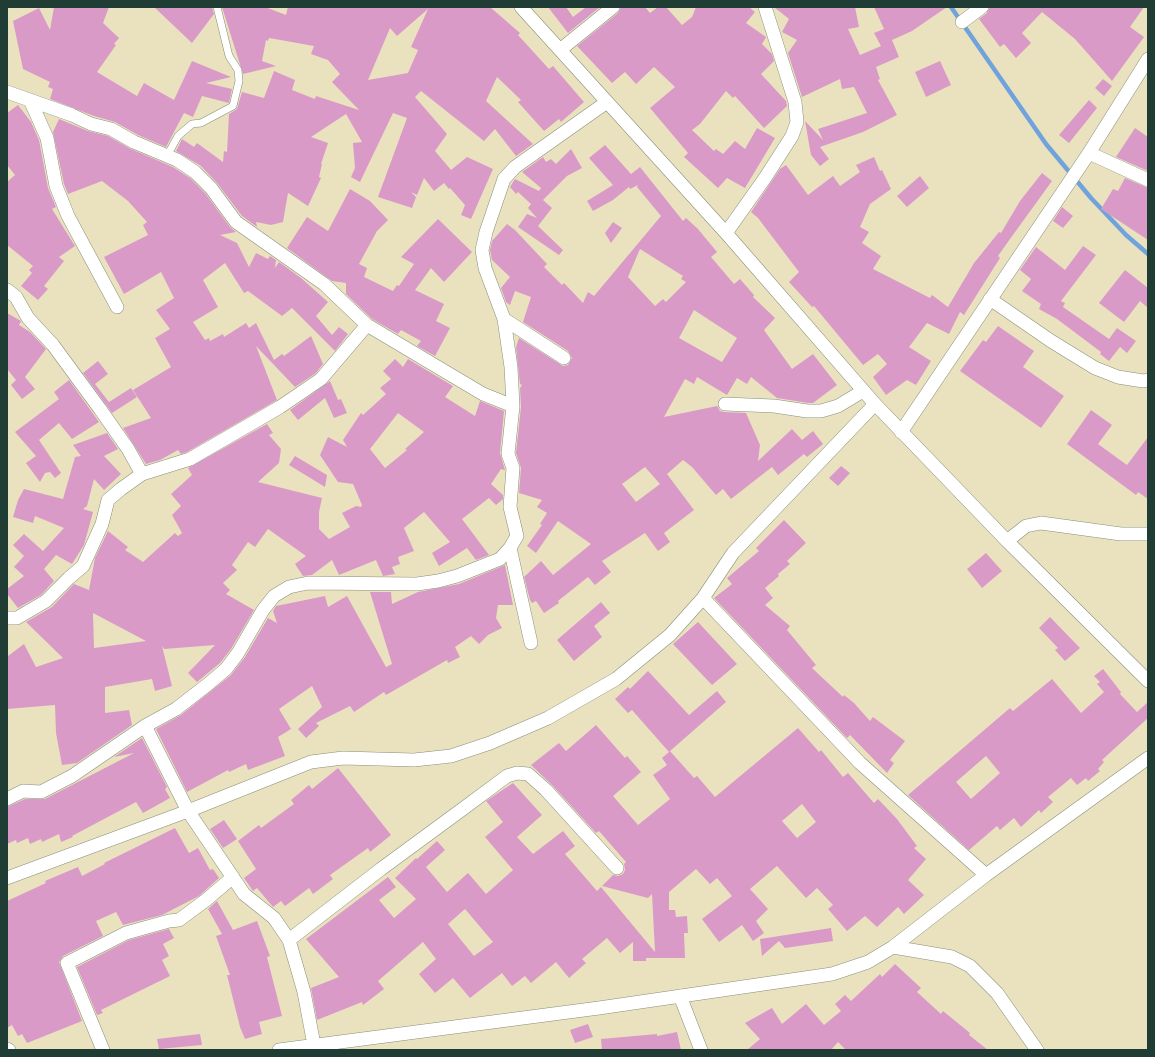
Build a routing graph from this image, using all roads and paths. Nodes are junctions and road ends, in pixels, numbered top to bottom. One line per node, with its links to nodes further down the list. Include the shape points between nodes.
1 (217, 7): 13 (lane, via 230,56 238,70 239,81 233,106 201,123 192,124 178,136)
2 (521, 7): 7 (street)
3 (613, 7): 7 (street)
4 (765, 7): 15 (street, via 795,102 797,122 792,136)
5 (982, 7): 6 (street)
6 (962, 22)
7 (560, 50): 11 (street)
8 (1148, 59): 12 (street)
9 (7, 92): 10 (street)
10 (30, 100): 13 (street, via 116,131); 18 (street, via 47,138 56,186 68,216)
11 (607, 102): 15 (street); 19 (street, via 515,167 504,179 482,250 485,268)
12 (1089, 153): 14 (street); 17 (street)
13 (167, 156): 20 (street, via 195,172 211,188 236,222 324,284)
14 (1148, 180)
15 (726, 233): 23 (street)
16 (7, 290): 28 (street, via 16,297 28,318 53,344 100,409)
17 (990, 299): 22 (street, via 1095,368 1118,377); 27 (street)
18 (117, 307)
19 (504, 319): 21 (street); 26 (street)
20 (367, 325): 26 (street, via 483,394); 28 (street, via 321,379 280,407 190,459)
21 (564, 358)
22 (1148, 380)
23 (863, 391): 24 (street, via 838,406 821,411); 25 (street)
24 (725, 404)
25 (875, 404): 27 (street); 32 (street, via 734,554)
26 (513, 406): 31 (street, via 508,454 513,468 510,507 517,536)
27 (901, 432): 30 (street)
28 (142, 474): 33 (street, via 108,500 102,524 83,566 46,601 17,618)
29 (1148, 534): 30 (street, via 1121,534 1041,523 1026,526)
30 (1007, 541): 35 (street)
31 (510, 548): 34 (street); 36 (street, via 500,559 438,581 417,584 308,583 289,587 274,596 262,610 226,669 176,709)
32 (703, 598): 39 (street, via 670,635 616,679 548,718 490,743 451,756 414,760 343,758 311,762); 41 (street, via 860,763)
33 (7, 618)
34 (531, 644)
35 (1148, 681)
36 (145, 726): 38 (street, via 72,776 41,792 23,791); 39 (street)
37 (1148, 758): 41 (street)
38 (7, 799)
39 (188, 811): 42 (street); 43 (street)
40 (617, 868): 44 (street, via 546,790 528,774 517,773 501,780)
41 (986, 875): 45 (street)
42 (233, 877): 44 (street, via 244,894 274,918); 48 (street, via 179,920 126,933 66,963)
43 (7, 878)
44 (289, 940): 47 (street, via 304,992)
45 (893, 947): 46 (street, via 868,962 832,974); 51 (street, via 952,957 970,966 997,993)
46 (680, 996): 47 (street); 50 (street)
47 (314, 1046): 49 (street)
48 (103, 1050)
49 (279, 1050)
50 (701, 1050)
51 (1036, 1050)

